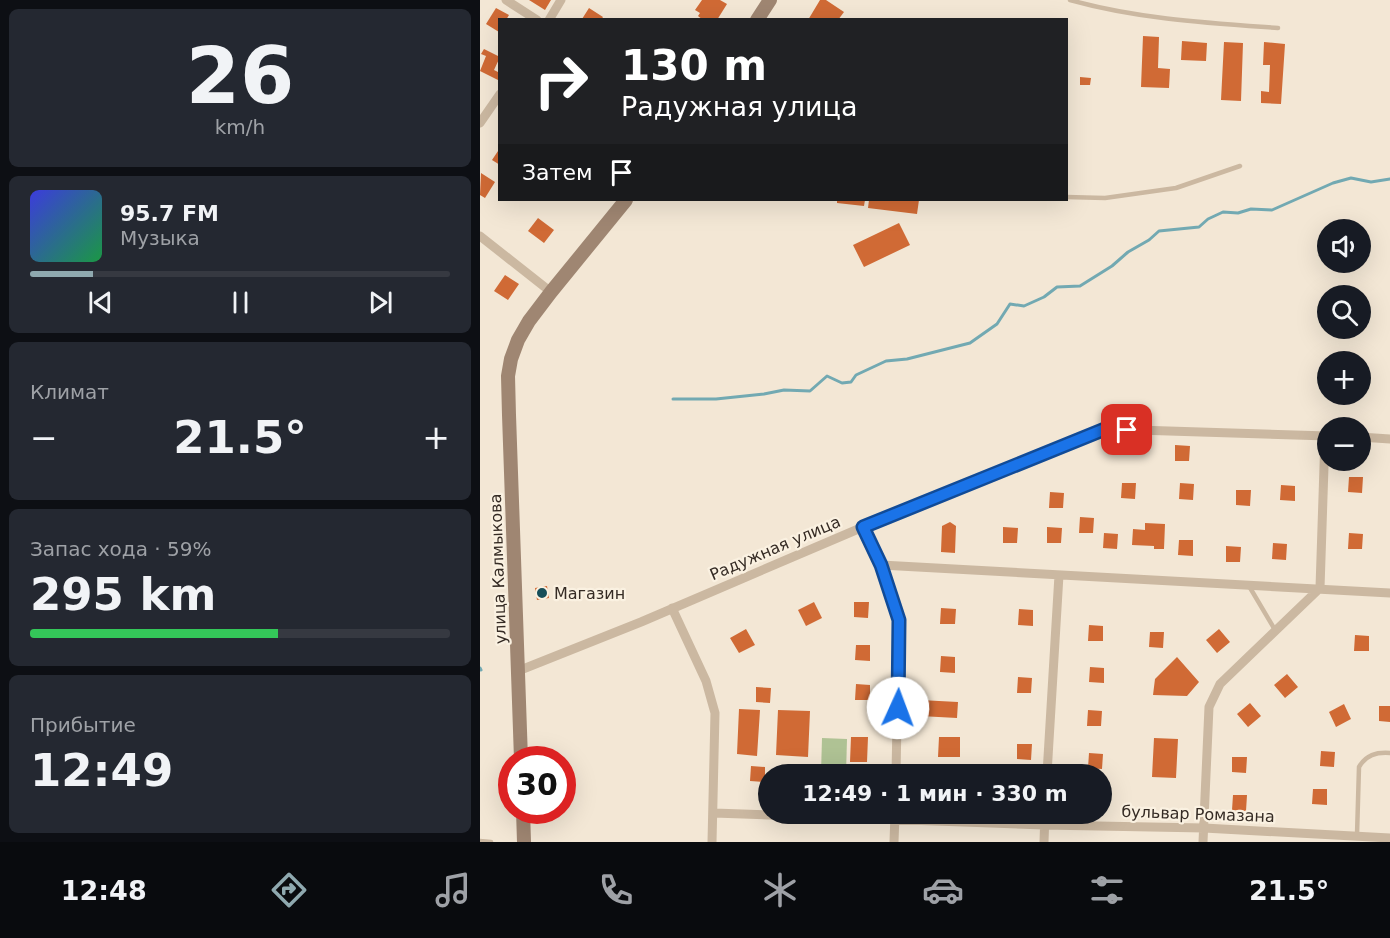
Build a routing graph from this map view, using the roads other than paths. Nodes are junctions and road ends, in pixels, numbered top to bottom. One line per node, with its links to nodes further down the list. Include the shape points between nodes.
1 (506, 0): 5 (street)
2 (561, 0): 6 (street)
3 (770, 0): 7 (main road)
4 (1070, 0): 8 (lane, via 1169,20)
5 (534, 18)
6 (550, 18)
7 (758, 18)
8 (1278, 28)
9 (498, 97): 10 (street)
10 (480, 123)
11 (1240, 166): 12 (lane, via 1176,188 1105,198)
12 (1068, 196)
13 (625, 201): 15 (main road, улица Калмыкова)
14 (480, 236): 15 (street)
15 (551, 292): 28 (main road, улица Калмыкова, via 518,340 508,376)
16 (1317, 436): 20 (street, Радужная улица, via 1105,429)
17 (1371, 438): 18 (street)
18 (1390, 439)
19 (1325, 471): 24 (street)
20 (863, 527): 21 (street); 26 (street, Радужная улица)
21 (881, 565): 22 (street); 31 (street, via 899,620)
22 (1059, 575): 23 (street); 32 (street)
23 (1247, 584): 24 (street); 27 (lane)
24 (1320, 588): 25 (street); 27 (street)
25 (1390, 592)
26 (672, 608): 28 (street, Радужная улица); 33 (street, via 706,681 715,713)
27 (1275, 630): 39 (street, via 1220,684 1211,701)
28 (518, 671): 29 (main road, улица Калмыкова)
29 (521, 746)
30 (1390, 753): 40 (lane, via 1378,752 1359,767)
31 (896, 764)
32 (1048, 764)
33 (714, 813): 34 (street, бульвар Ромазана); 45 (street)
34 (758, 814)
35 (523, 824): 44 (main road)
36 (895, 824): 46 (street)
37 (1027, 824): 38 (street, бульвар Ромазана)
38 (1044, 825): 39 (street, бульвар Ромазана); 47 (street)
39 (1203, 828): 40 (street, бульвар Ромазана); 48 (street)
40 (1363, 838): 41 (street, бульвар Ромазана)
41 (1390, 838)
42 (480, 841): 43 (lane)
43 (491, 842)
44 (524, 842)
45 (712, 842)
46 (894, 842)
47 (1044, 842)
48 (1203, 842)

